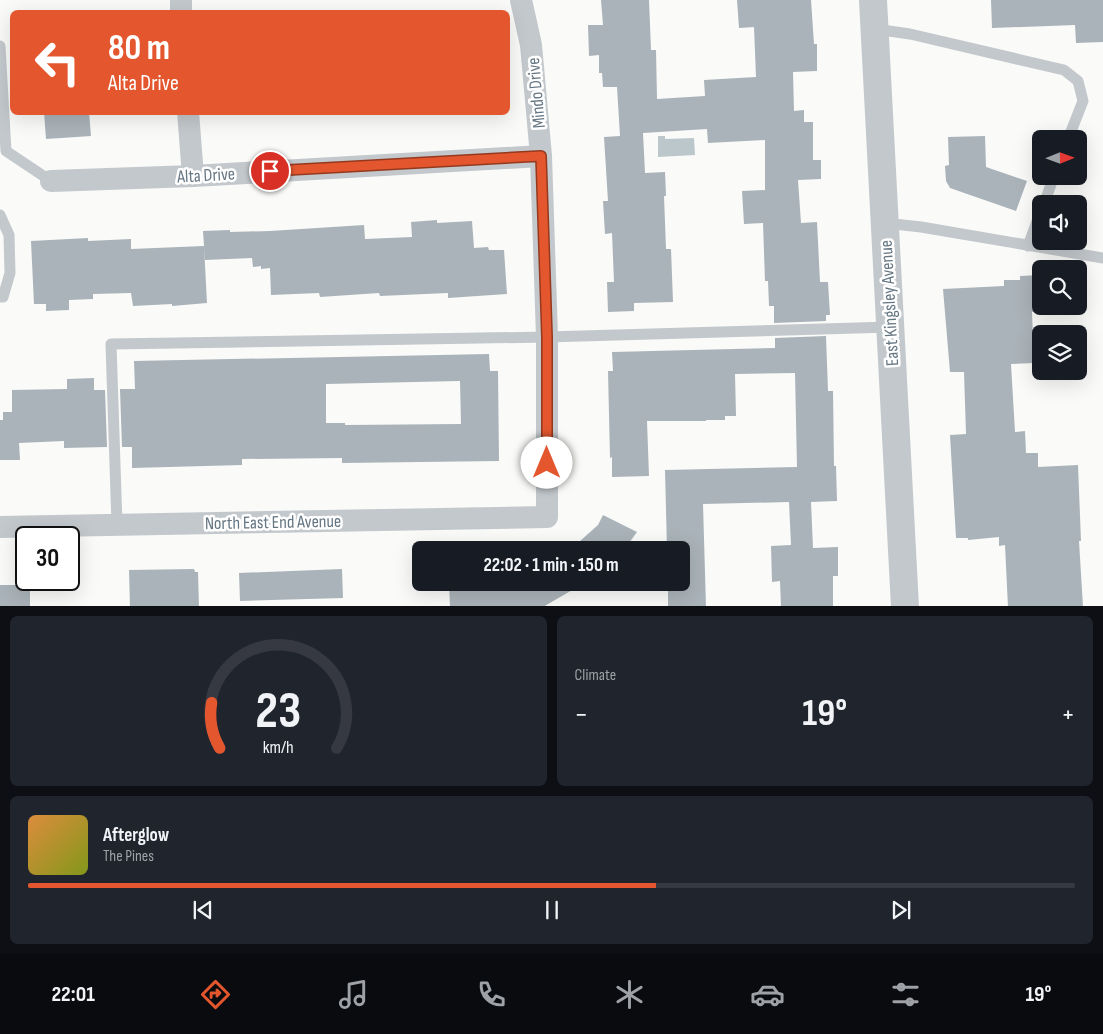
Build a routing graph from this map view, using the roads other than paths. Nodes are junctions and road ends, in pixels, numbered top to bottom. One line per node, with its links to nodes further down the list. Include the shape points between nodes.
1 (521, 0): 7 (street, Mindo Drive, via 531,45)
2 (873, 0): 3 (street, East Kingsley Avenue)
3 (875, 29): 6 (lane, via 910,34 1064,70 1078,81 1083,101); 11 (street, East Kingsley Avenue)
4 (0, 46): 9 (lane, via 6,151)
5 (188, 115): 8 (street)
6 (1072, 130)
7 (541, 156): 8 (street, Alta Drive); 17 (street, Mindo Drive)
8 (193, 176): 9 (street, Alta Drive)
9 (51, 181)
10 (0, 215): 15 (lane, via 9,235 10,273 3,297)
11 (885, 223): 13 (lane); 16 (street, East Kingsley Avenue)
12 (1032, 235): 13 (lane)
13 (1028, 246): 14 (lane)
14 (1103, 258)
15 (0, 297)
16 (891, 327): 17 (lane); 21 (street, East Kingsley Avenue)
17 (547, 337): 18 (street, Mindo Drive); 19 (lane, via 111,344)
18 (547, 517): 19 (street, North East End Avenue)
19 (116, 525): 20 (street, North East End Avenue)
20 (0, 527)
21 (905, 606)

